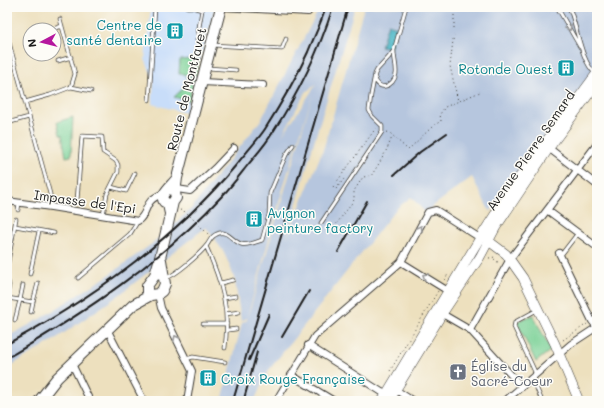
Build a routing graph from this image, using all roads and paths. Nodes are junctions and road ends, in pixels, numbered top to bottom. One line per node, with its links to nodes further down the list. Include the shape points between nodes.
1 (155, 7): 33 (lane)
2 (187, 7): 3 (lane)
3 (195, 7): 17 (lane, via 202,10)
4 (221, 7): 11 (street); 19 (main road, Route de Montfavet)
5 (406, 7): 21 (lane)
6 (454, 7): 34 (path, via 450,66)
7 (538, 7): 8 (lane)
8 (546, 7)
9 (557, 7): 20 (lane, one-way to 20)
10 (569, 7): 20 (lane)
11 (262, 8): 12 (street)
12 (308, 12)
13 (60, 19): 14 (lane)
14 (61, 22)
15 (62, 26): 22 (lane)
16 (7, 35): 35 (lane)
17 (197, 39)
18 (286, 39): 19 (lane, via 282,49)
19 (211, 45): 24 (main road, Route de Montfavet)
20 (582, 49): 27 (lane)
21 (394, 50): 26 (lane); 26 (lane, via 396,75 392,84 385,87 378,84)
22 (71, 57): 23 (lane); 30 (lane, via 75,74)
23 (62, 60)
24 (205, 68): 25 (lane); 28 (main road, Route de Montfavet)
25 (236, 70)
26 (375, 74): 39 (lane, via 370,95 370,110 372,116 381,124)
27 (595, 81): 43 (main road, Avenue Pierre Semard)
28 (202, 82): 29 (street); 50 (main road, Route de Montfavet)
29 (263, 85)
30 (71, 88): 31 (lane); 35 (lane)
31 (91, 91)
32 (480, 92): 34 (path)
33 (149, 100)
34 (458, 101): 40 (path, via 445,107 440,114 441,121 408,150)
35 (25, 102): 36 (lane)
36 (29, 117): 37 (lane); 54 (lane, via 50,194)
37 (7, 123)
38 (377, 126): 49 (path)
39 (382, 130): 40 (path); 60 (lane)
40 (392, 136): 62 (path, via 377,167 371,176 362,177 354,191 354,200)
41 (597, 144): 45 (street)
42 (292, 145): 66 (lane, via 270,193 269,215 262,240 240,244 221,232)
43 (547, 146): 45 (street); 67 (main road, Avenue Pierre Semard, via 496,228)
44 (234, 148): 50 (street, via 190,191)
45 (577, 170): 47 (street); 56 (street)
46 (135, 173): 48 (lane, via 126,191)
47 (597, 185)
48 (111, 187): 52 (lane, via 118,172 116,161 103,152 102,137 82,136); 57 (lane)
49 (333, 187)
50 (171, 199): 59 (street, Impasse de l'Epi, via 152,198); 66 (path); 76 (main road, Route de Montfavet, via 160,258)
51 (7, 201): 53 (street, Impasse de l'Epi)
52 (77, 201)
53 (19, 203): 54 (street, Impasse de l'Epi); 55 (lane)
54 (51, 207): 57 (street, Impasse de l'Epi)
55 (18, 210)
56 (547, 210): 65 (street); 72 (street)
57 (103, 216): 59 (street, Impasse de l'Epi)
58 (16, 219): 61 (lane)
59 (138, 221): 78 (lane, via 130,234)
60 (321, 223)
61 (15, 226): 63 (lane); 74 (lane)
62 (332, 230)
63 (39, 231): 64 (lane); 75 (lane)
64 (54, 233)
65 (578, 233): 69 (street); 71 (lane)
66 (212, 238): 68 (lane)
67 (483, 241): 72 (main road); 73 (street, one-way to 67, via 428,212 436,210); 83 (main road, Avenue Pierre Semard); 94 (main road, Avenue Pierre Semard, via 466,278)
68 (206, 246): 76 (lane, via 175,274); 81 (lane)
69 (597, 247)
70 (478, 249): 94 (lane, Avenue Pierre Semard)
71 (560, 254): 97 (street)
72 (510, 259): 91 (main road, via 523,278); 104 (street)
73 (401, 262): 83 (street, one-way to 73); 106 (street, via 314,336)
74 (7, 267)
75 (30, 274)
76 (160, 277): 84 (main road, via 149,282); 84 (main road, via 164,287)
77 (7, 278): 85 (lane)
78 (78, 278)
79 (233, 280): 81 (lane)
80 (38, 283): 90 (lane)
81 (221, 283): 88 (lane)
82 (23, 285): 89 (lane)
83 (448, 291): 94 (main road, Avenue Pierre Semard)
84 (152, 292): 101 (main road, via 133,305); 109 (street, one-way to 84)
85 (7, 295)
86 (236, 296): 88 (lane)
87 (7, 298): 89 (lane)
88 (224, 298): 95 (lane)
89 (20, 300): 90 (lane); 96 (lane)
90 (33, 302): 92 (lane)
91 (538, 309): 108 (main road); 113 (lane, via 514,322)
92 (31, 312)
93 (239, 312): 95 (lane)
94 (439, 312): 104 (street); 115 (main road, Avenue Pierre Semard)
95 (226, 314): 99 (lane)
96 (15, 320)
97 (592, 321): 100 (street); 105 (path)
98 (203, 324): 99 (lane)
99 (227, 324): 103 (lane)
100 (597, 327): 108 (street)
101 (107, 329): 111 (main road); 118 (street)
102 (236, 329): 103 (lane)
103 (228, 330): 107 (lane)
104 (470, 330): 114 (street)
105 (559, 342)
106 (308, 346): 112 (street); 115 (street)
107 (225, 348)
108 (559, 354): 113 (street); 125 (main road)
109 (186, 359): 110 (lane, via 193,357); 119 (street, via 192,371)
110 (225, 362)
111 (72, 364): 116 (main road); 117 (street)
112 (291, 375): 120 (street); 121 (street)
113 (534, 376): 114 (street); 124 (lane)
114 (522, 387): 123 (street)
115 (389, 395): 122 (street)
116 (39, 401)
117 (90, 401)
118 (144, 401)
119 (187, 401)
120 (276, 401)
121 (334, 401)
122 (414, 401)
123 (505, 401)
124 (542, 401)
125 (579, 401)

